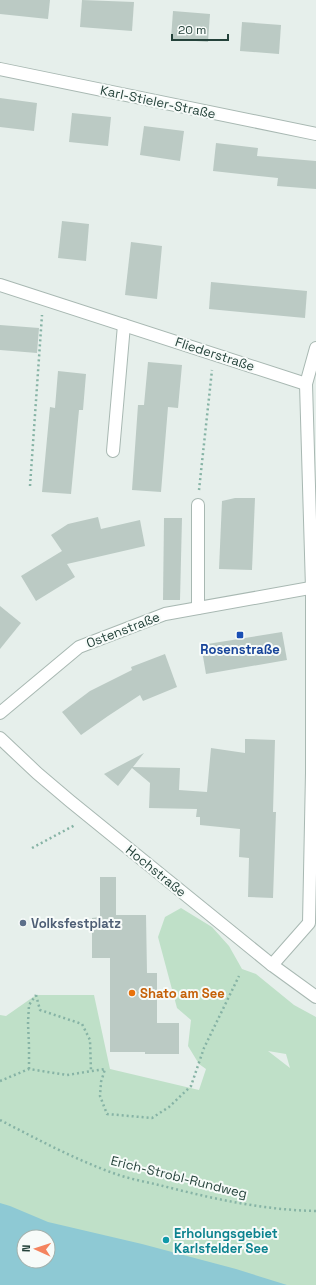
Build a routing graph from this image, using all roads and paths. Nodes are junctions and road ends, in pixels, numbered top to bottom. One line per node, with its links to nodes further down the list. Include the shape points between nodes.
1 (0, 69): 2 (street, Karl-Stieler-Straße)
2 (316, 134)
3 (0, 285): 4 (street, Fliederstraße)
4 (43, 299): 5 (street, Fliederstraße); 10 (path)
5 (124, 324): 7 (street, Fliederstraße); 9 (street)
6 (316, 348): 8 (street)
7 (214, 353): 8 (street, Fliederstraße); 11 (path)
8 (306, 384): 12 (street)
9 (113, 451)
10 (30, 486)
11 (198, 505): 13 (street)
12 (314, 587): 13 (street, Ostenstraße); 16 (street)
13 (198, 608): 14 (street, Ostenstraße, via 165,614 79,647)
14 (0, 713)
15 (0, 738): 17 (street, Hochstraße)
16 (314, 774): 19 (street, via 309,923)
17 (89, 817): 18 (path); 19 (street, Hochstraße)
18 (32, 848)
19 (272, 965): 21 (street, Hochstraße)
20 (239, 976): 23 (path, via 204,1048 191,1086 152,1118 107,1114 100,1096 104,1069)
21 (316, 997)
22 (29, 1069): 23 (path, via 67,1075); 23 (path, via 29,1005 36,995 40,1010 82,1024 90,1040); 24 (path)
23 (91, 1071)
24 (0, 1081)
25 (0, 1120): 26 (path, Erich-Strobl-Rundweg, via 114,1173 243,1205)
26 (316, 1211)

